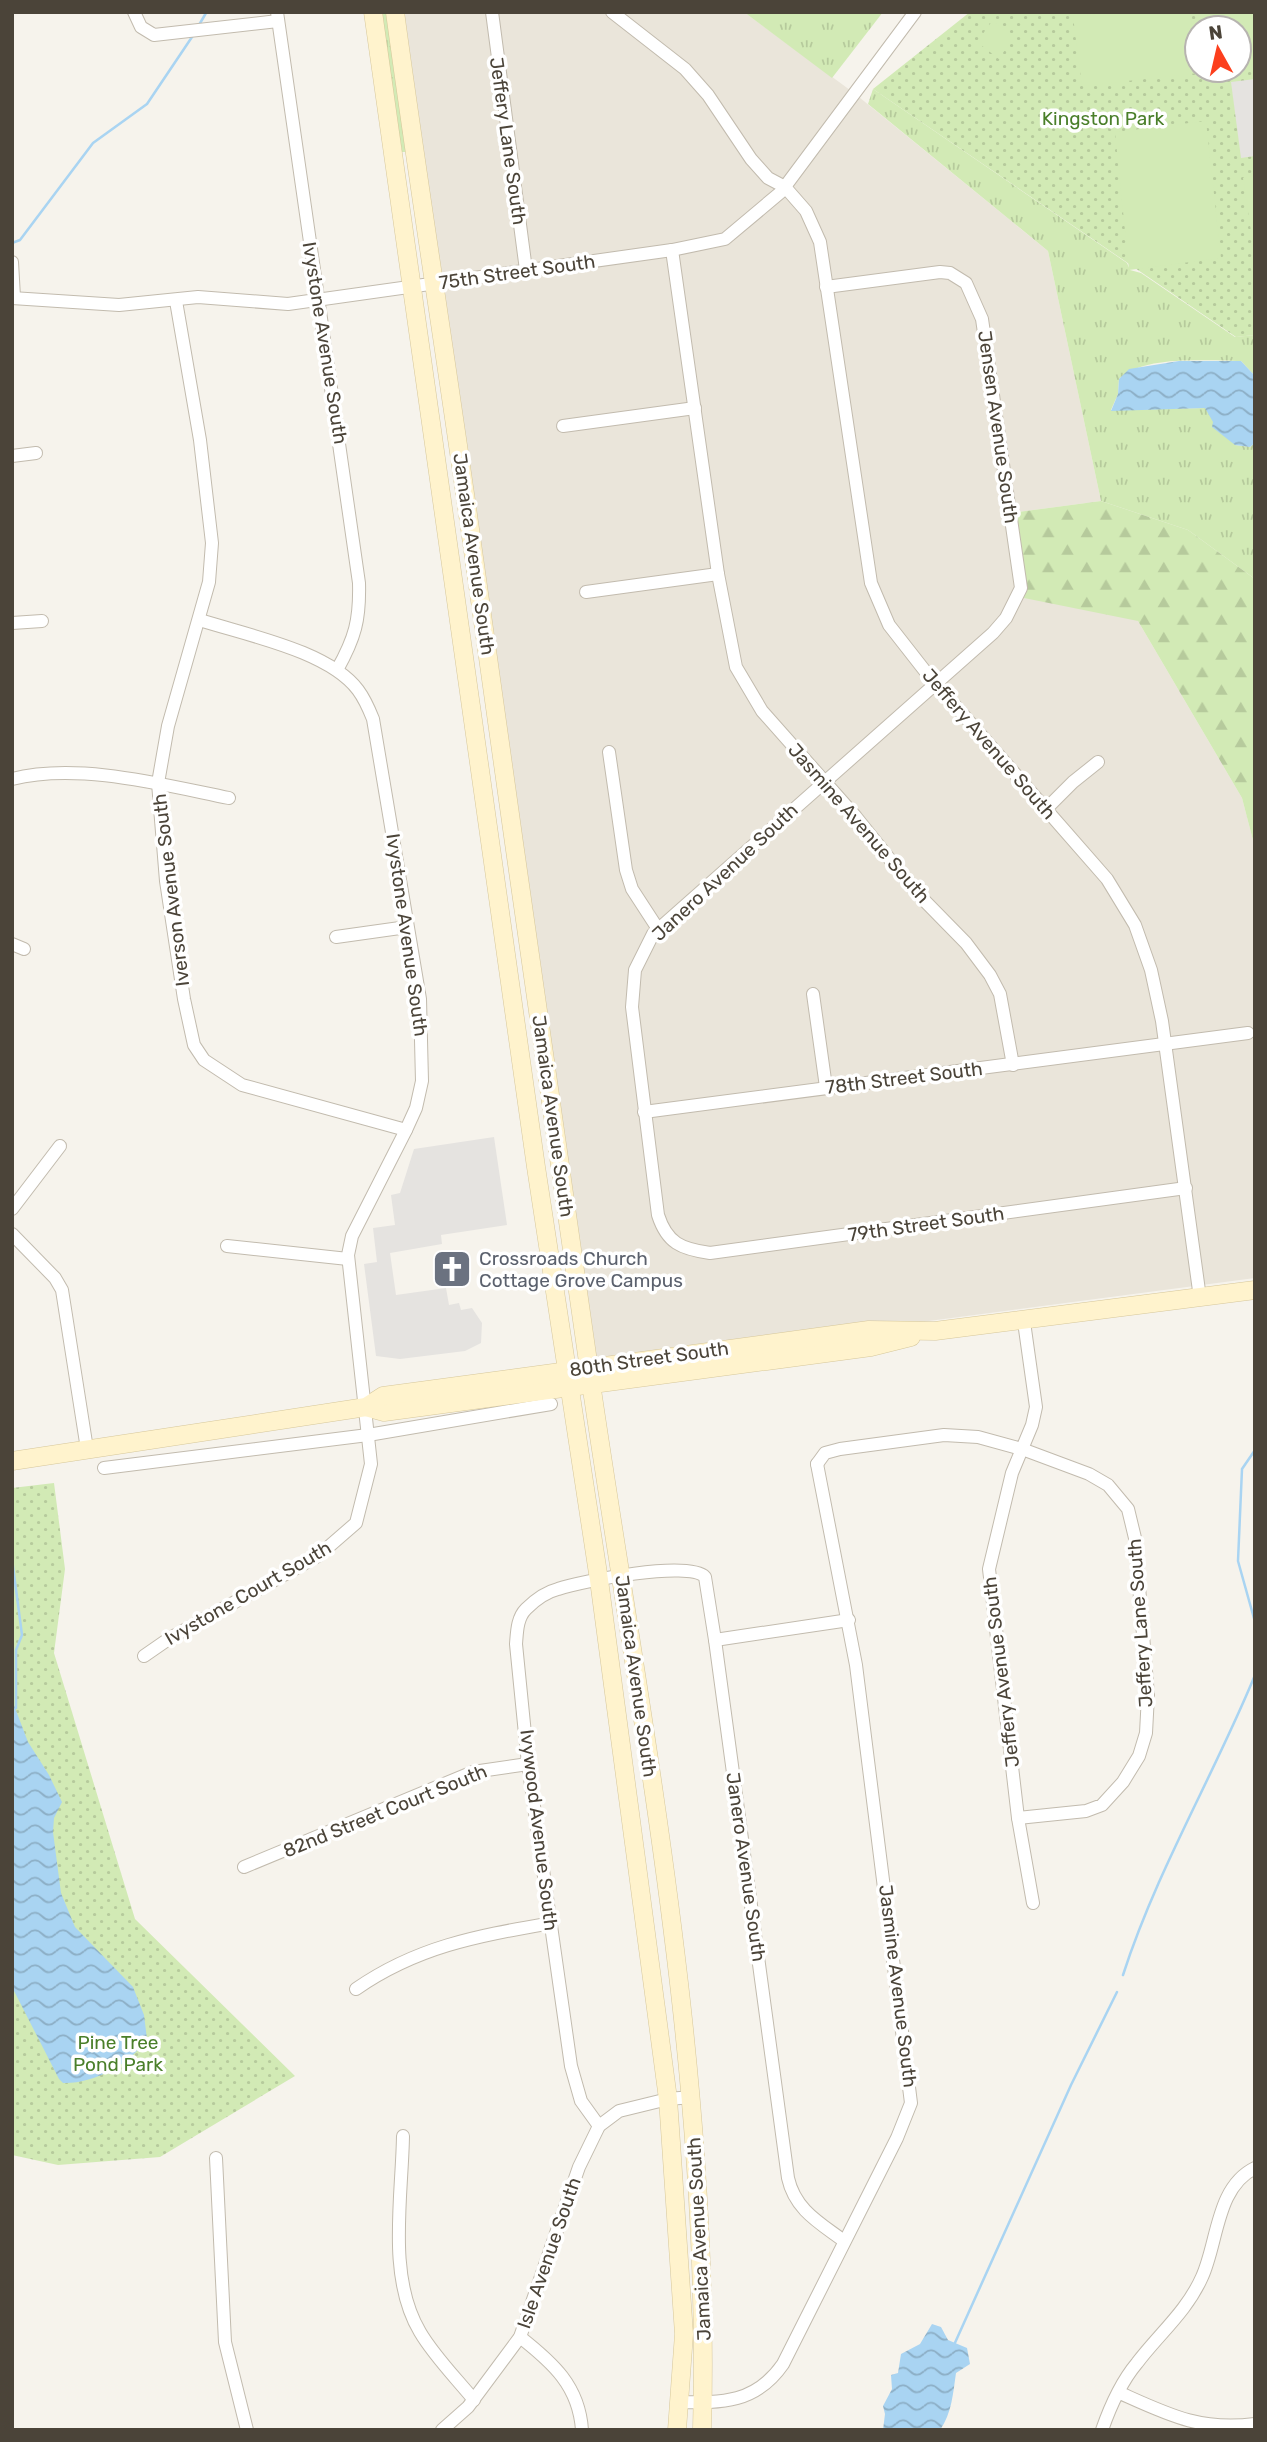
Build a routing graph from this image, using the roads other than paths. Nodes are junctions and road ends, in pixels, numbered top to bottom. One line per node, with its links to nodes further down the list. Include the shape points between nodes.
1 (134, 12): 7 (street, via 141,27 154,35)
2 (373, 12): 13 (main road, Jamaica Avenue South)
3 (395, 12): 12 (main road, Jamaica Avenue South)
4 (492, 12): 11 (street, Jeffery Lane South)
5 (612, 12): 8 (street, via 685,69 751,159 768,178)
6 (915, 12): 8 (street, 75th Street South)
7 (278, 17): 16 (street, Ivystone Avenue South)
8 (785, 187): 9 (street, 75th Street South, via 725,239); 14 (street, Jeffery Avenue South, via 814,224)
9 (672, 250): 11 (street, 75th Street South); 18 (street, Jasmine Avenue South)
10 (12, 262): 15 (street)
11 (526, 270): 12 (street, 75th Street South)
12 (433, 285): 13 (street, 75th Street South); 57 (main road, Jamaica Avenue South)
13 (412, 287): 16 (street, 75th Street South); 58 (main road, Jamaica Avenue South, via 536,1167)
14 (826, 287): 28 (street, Jeffery Avenue South, via 871,583 888,625); 28 (street, Jensen Avenue South, via 950,273 966,283 982,320 1021,587 1006,618)
15 (13, 297): 17 (street, 75th Street South, via 119,305)
16 (318, 299): 17 (street, 75th Street South, via 288,304 198,297); 27 (street, Ivystone Avenue South, via 359,583 354,640)
17 (176, 301): 24 (street, Iverson Avenue South, via 212,543)
18 (695, 408): 19 (street); 22 (street, Jasmine Avenue South)
19 (563, 426)
20 (36, 453): 21 (street)
21 (12, 456)
22 (718, 574): 23 (street); 32 (street, Jasmine Avenue South, via 736,667 748,692)
23 (586, 592)
24 (200, 620): 27 (street, Ivystone Avenue South); 33 (street, Iverson Avenue South, via 167,726)
25 (42, 621): 26 (street)
26 (12, 623)
27 (337, 670): 36 (street, Ivystone Avenue South, via 358,690 373,719)
28 (935, 684): 32 (street, Janero Avenue South); 35 (street, Jeffery Avenue South)
29 (609, 752): 37 (street, via 626,870 632,889)
30 (1098, 762): 35 (street)
31 (12, 779): 33 (street, via 66,773)
32 (825, 781): 37 (street, Janero Avenue South); 42 (street, Jasmine Avenue South, via 990,975 1000,994)
33 (158, 783): 34 (street); 45 (street, Iverson Avenue South, via 166,881 184,999 194,1045 204,1060 242,1085)
34 (229, 798)
35 (1046, 809): 41 (street, Jeffery Avenue South, via 1107,879 1135,925 1151,970)
36 (407, 927): 38 (street); 45 (street, Ivystone Avenue South, via 420,999 422,1081)
37 (658, 929): 44 (street, Janero Avenue South, via 643,950 632,991)
38 (336, 937)
39 (813, 993): 43 (street)
40 (1248, 1033): 41 (street, 78th Street South)
41 (1165, 1044): 42 (street, 78th Street South); 47 (street, Jeffery Avenue South)
42 (1013, 1065): 43 (street, 78th Street South)
43 (826, 1087): 44 (street, 78th Street South)
44 (644, 1112): 50 (street, Janero Avenue South, via 657,1215)
45 (406, 1130): 52 (street, Ivystone Avenue South, via 352,1236)
46 (60, 1146): 48 (street)
47 (1186, 1188): 50 (street, 79th Street South, via 710,1253 691,1250); 54 (street, Jeffery Avenue South)
48 (12, 1209)
49 (12, 1234): 65 (street, via 62,1290)
50 (669, 1238)
51 (227, 1246): 52 (street)
52 (348, 1259): 62 (street, Ivystone Avenue South)
53 (1255, 1290): 54 (main road, 80th Street South)
54 (1200, 1298): 55 (main road, 80th Street South)
55 (1024, 1322): 56 (main road, 80th Street South); 64 (street, Jeffery Avenue South, via 1036,1407)
56 (935, 1331): 57 (main road, 80th Street South, via 869,1330); 59 (main road, 80th Street South, via 871,1347)
57 (588, 1366): 58 (main road, 80th Street South); 59 (main road, Jamaica Avenue South)
58 (569, 1369): 60 (main road, Jamaica Avenue South); 62 (main road, 80th Street South, via 383,1396)
59 (591, 1385): 60 (main road, 80th Street South); 70 (main road, Jamaica Avenue South)
60 (572, 1388): 62 (main road, 80th Street South, via 384,1412); 71 (main road, Jamaica Avenue South)
61 (551, 1404): 63 (street)
62 (366, 1407): 63 (street, Ivystone Court South); 65 (main road, 80th Street South)
63 (368, 1435): 69 (street); 74 (street, Ivystone Court South, via 370,1477 356,1523 342,1537 318,1556)
64 (1022, 1448): 68 (street, Jeffery Lane South, via 978,1437 944,1435 840,1449 825,1453); 76 (street, Jeffery Avenue South, via 989,1569); 76 (street, Jeffery Lane South, via 1089,1474 1108,1485 1128,1509 1135,1538 1148,1695 1146,1733 1139,1756 1109,1801 1086,1811)
65 (87, 1449): 66 (main road, 80th Street South)
66 (12, 1461)
67 (802, 1463): 68 (street)
68 (817, 1464): 72 (street, Jasmine Avenue South)
69 (104, 1468)
70 (621, 1575): 71 (street, Janero Avenue South); 73 (street, Janero Avenue South, via 700,1573 705,1577); 81 (main road, Jamaica Avenue South)
71 (600, 1580): 75 (street, Ivywood Avenue South, via 557,1589 523,1611 516,1644); 82 (main road, Jamaica Avenue South)
72 (849, 1620): 73 (street); 87 (street, Jasmine Avenue South, via 912,2092 897,2138)
73 (715, 1640): 87 (street, Janero Avenue South, via 788,2178 799,2205)
74 (144, 1656)
75 (528, 1764): 77 (street, 82nd Street Court South, via 473,1772); 79 (street, Ivywood Avenue South)
76 (1018, 1818): 78 (street, Jeffery Avenue South)
77 (244, 1867)
78 (1033, 1903)
79 (551, 1923): 80 (street, via 427,1950 405,1958); 83 (street, Ivywood Avenue South, via 571,2066 581,2101)
80 (356, 1989)
81 (692, 2097): 82 (street); 92 (main road, Jamaica Avenue South, via 704,2317)
82 (668, 2099): 83 (street, via 619,2111); 91 (main road, Jamaica Avenue South, via 684,2334)
83 (599, 2126): 88 (street, Isle Avenue South, via 579,2167)
84 (403, 2136): 90 (street, via 400,2257 409,2307 420,2333)
85 (216, 2158): 94 (street, via 225,2342)
86 (1255, 2168): 89 (street, via 1228,2195 1202,2278 1174,2322 1135,2364)
87 (844, 2241): 92 (street, Jasmine Avenue South, via 769,2384 753,2395)
88 (520, 2337): 90 (street, Isle Avenue South); 96 (street, via 554,2365 573,2391)
89 (1120, 2393): 93 (street, via 1193,2424); 99 (street)
90 (474, 2400): 95 (street, Isle Avenue South)
91 (678, 2402): 92 (street, Jasmine Avenue South); 97 (main road, Jamaica Avenue South)
92 (702, 2403): 98 (main road, Jamaica Avenue South)
93 (1255, 2424)
94 (247, 2430)
95 (442, 2430)
96 (582, 2430)
97 (677, 2430)
98 (702, 2430)
99 (1102, 2430)

